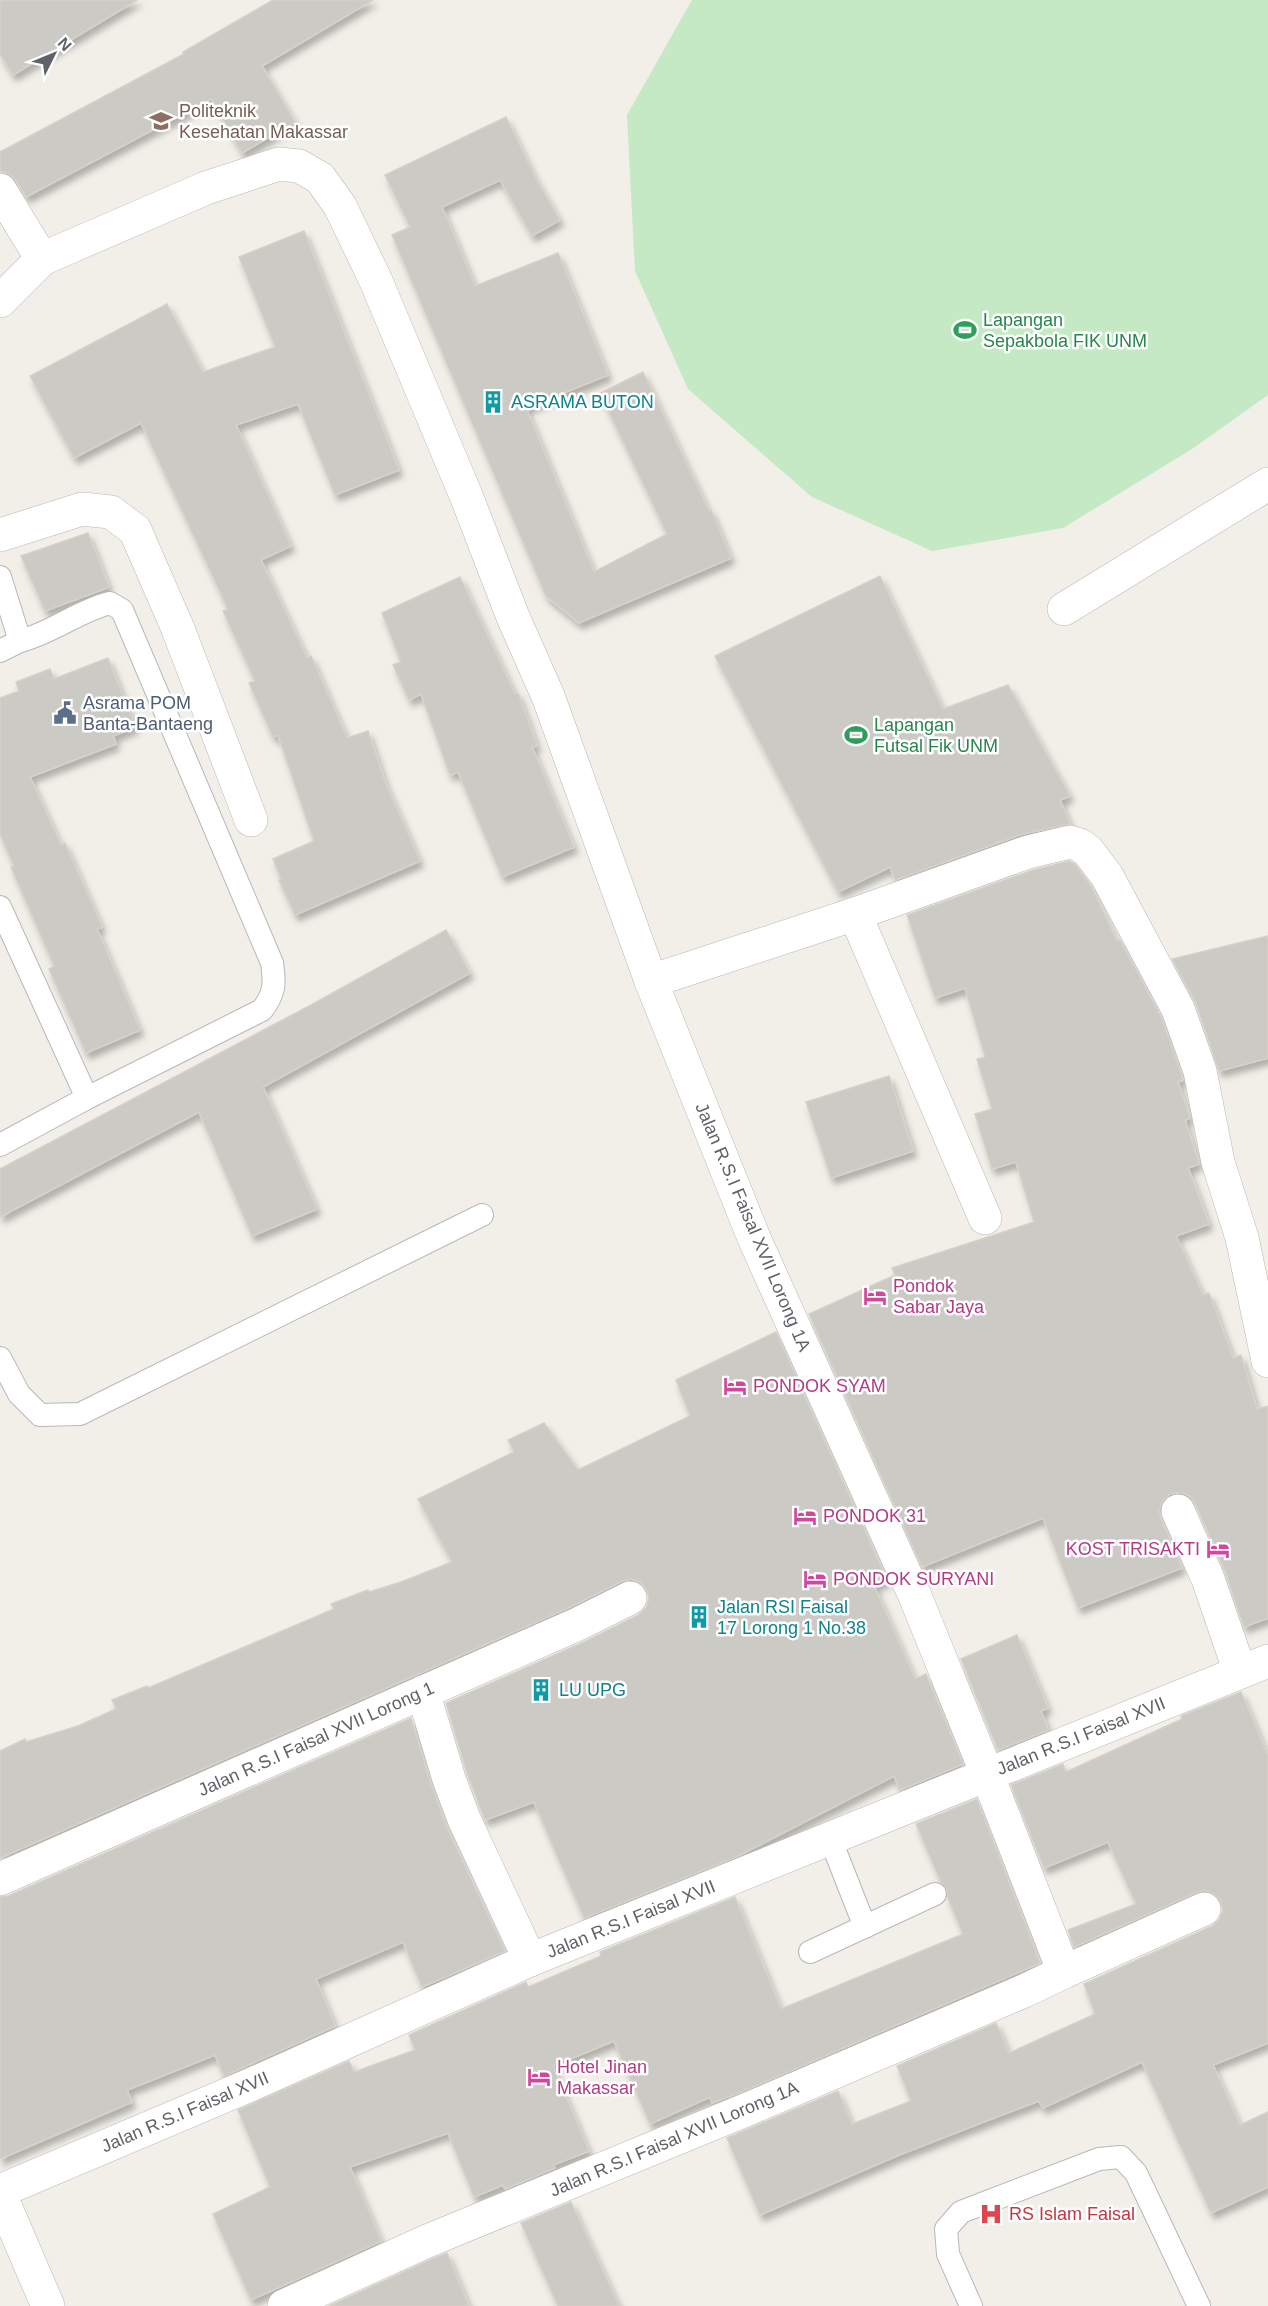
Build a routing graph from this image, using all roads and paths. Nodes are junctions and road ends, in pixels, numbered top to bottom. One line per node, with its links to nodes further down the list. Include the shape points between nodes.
1 (0, 190): 2 (street)
2 (42, 259): 3 (street); 12 (street, Jalan R.S.I Faisal XVII Lorong 1A, via 206,188 279,164 299,166 320,178 340,206 376,281 467,498 548,696)
3 (0, 301)
4 (1268, 484): 7 (street)
5 (0, 535): 9 (street, via 82,509 111,512 135,530 178,629)
6 (0, 577): 8 (lane)
7 (1064, 609)
8 (10, 646): 13 (lane, via 96,606 110,603 122,610 272,963 275,980 272,997 262,1010)
9 (251, 820)
10 (0, 907): 13 (lane)
11 (855, 914): 12 (street); 16 (street); 17 (street, via 1058,843 1070,842 1088,851 1113,886 1178,1009 1200,1071 1218,1162)
12 (651, 981): 24 (street, Jalan R.S.I Faisal XVII Lorong 1A, via 754,1238 915,1596)
13 (87, 1098): 14 (lane)
14 (0, 1146)
15 (482, 1215): 18 (lane, via 80,1414 40,1415 19,1394)
16 (985, 1218)
17 (1255, 1234): 19 (street)
18 (0, 1358)
19 (1268, 1361)
20 (1178, 1511): 22 (street, via 1208,1579)
21 (630, 1598): 23 (street, Jalan R.S.I Faisal XVII Lorong 1)
22 (1254, 1666): 24 (street, Jalan R.S.I Faisal XVII)
23 (423, 1692): 26 (street, Jalan R.S.I Faisal XVII Lorong 1); 31 (street, via 464,1819)
24 (987, 1774): 25 (street, Jalan R.S.I Faisal XVII); 32 (street, Jalan R.S.I Faisal XVII Lorong 1A)
25 (830, 1838): 29 (lane); 31 (street, Jalan R.S.I Faisal XVII)
26 (0, 1879)
27 (935, 1894): 29 (lane)
28 (1204, 1909): 32 (street, Jalan R.S.I Faisal XVII Lorong 1A)
29 (865, 1927): 30 (lane)
30 (810, 1952)
31 (530, 1960): 33 (street, Jalan R.S.I Faisal XVII)
32 (1064, 1972): 35 (street, Jalan R.S.I Faisal XVII Lorong 1A, via 759,2105 425,2242)
33 (0, 2192): 34 (street)
34 (48, 2306)
35 (284, 2306)
36 (971, 2306): 37 (lane, via 948,2254 946,2229 962,2212 1099,2159 1121,2157 1136,2173)
37 (1199, 2306)

